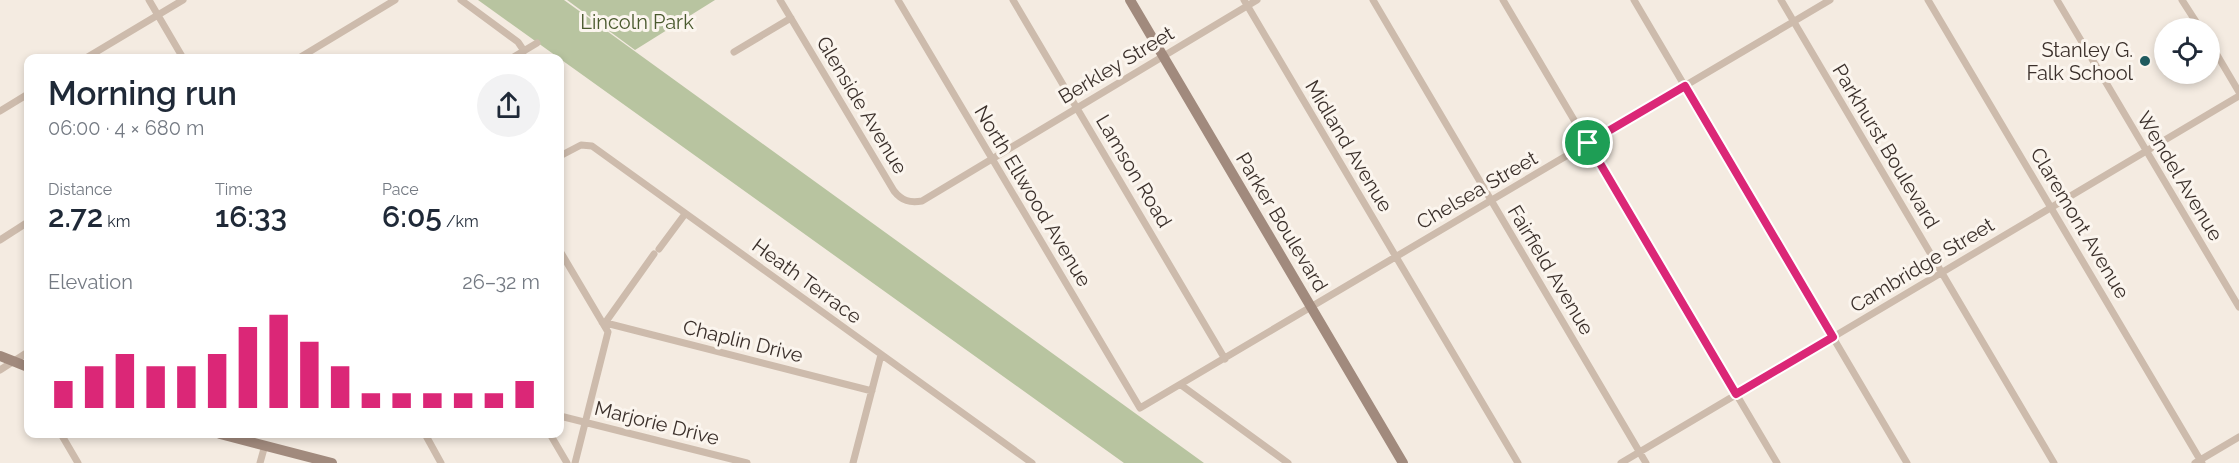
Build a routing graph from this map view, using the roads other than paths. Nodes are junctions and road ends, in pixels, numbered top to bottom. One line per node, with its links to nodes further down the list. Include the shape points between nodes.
1 (149, 0): 19 (street)
2 (183, 0): 19 (street)
3 (395, 0): 28 (street)
4 (461, 0): 24 (street, via 518,42)
5 (780, 0): 20 (street, Glenside Avenue)
6 (898, 0): 40 (street, North Ellwood Avenue)
7 (1013, 0): 35 (street, Lamson Road)
8 (1130, 0): 30 (street, Parker Boulevard)
9 (1257, 0): 18 (street, Berkley Street)
10 (1373, 0): 41 (street, Fairfield Avenue)
11 (1503, 0): 37 (street)
12 (1634, 0): 32 (street)
13 (1781, 0): 22 (street, Parkhurst Boulevard)
14 (1830, 0): 22 (street, Chelsea Street)
15 (1928, 0): 42 (street, Claremont Avenue)
16 (2057, 0): 38 (street, Wendel Avenue)
17 (2182, 0): 21 (street)
18 (1245, 3): 30 (street, Berkley Street); 46 (street, Midland Avenue)
19 (158, 15): 26 (street); 27 (street)
20 (791, 18): 25 (street); 40 (street, Glenside Avenue, via 898,196 908,202 922,201)
21 (2194, 18)
22 (1794, 22): 32 (street, Chelsea Street); 48 (street, Parkhurst Boulevard)
23 (537, 43): 24 (street)
24 (524, 51): 29 (street)
25 (734, 52)
26 (93, 54)
27 (181, 54)
28 (306, 54)
29 (519, 54)
30 (1163, 56): 35 (street, Berkley Street); 49 (street, Parker Boulevard)
31 (2220, 60): 33 (street)
32 (1685, 86): 37 (street, Chelsea Street); 52 (street)
33 (2239, 92): 38 (street, Cambridge Street)
34 (24, 96): 36 (street)
35 (1077, 108): 40 (street, Berkley Street); 56 (street, Lamson Road)
36 (0, 111)
37 (1588, 143): 41 (street, Chelsea Street); 62 (street)
38 (2146, 150): 42 (street, Cambridge Street); 50 (street, Wendel Avenue)
39 (564, 154): 43 (street, Heath Terrace, via 581,145 592,146)
40 (992, 159): 63 (street, North Ellwood Avenue)
41 (1491, 201): 46 (street, Chelsea Street); 72 (street, Fairfield Avenue)
42 (2052, 208): 48 (street, Cambridge Street); 73 (street, Claremont Avenue)
43 (685, 214): 51 (street); 54 (street, Heath Terrace)
44 (24, 225): 45 (street)
45 (0, 240)
46 (1396, 256): 49 (street, Chelsea Street); 85 (street, Midland Avenue)
47 (564, 258): 51 (street)
48 (1942, 273): 52 (street, Cambridge Street); 90 (street, Parkhurst Boulevard)
49 (1311, 307): 56 (street, Chelsea Street); 84 (street, Parker Boulevard)
50 (2239, 307)
51 (604, 323): 61 (street, Chaplin Drive); 65 (street, via 608,332)
52 (1833, 337): 62 (street, Cambridge Street); 89 (street)
53 (24, 355): 57 (street)
54 (881, 355): 61 (street); 82 (street, Heath Terrace)
55 (0, 356): 57 (street)
56 (1225, 359): 60 (street, Chelsea Street)
57 (14, 361): 58 (street); 59 (street)
58 (24, 365)
59 (0, 370)
60 (1181, 385): 63 (street, Chelsea Street); 83 (street)
61 (872, 391): 81 (street)
62 (1736, 394): 72 (street, Cambridge Street); 88 (street)
63 (1140, 408)
64 (564, 417): 65 (street, Marjorie Drive)
65 (585, 422): 79 (street); 80 (street, Marjorie Drive)
66 (2239, 437): 73 (street)
67 (63, 438): 74 (street)
68 (236, 438): 71 (street)
69 (427, 438): 77 (street)
70 (552, 438): 78 (street)
71 (265, 445): 75 (street); 76 (street)
72 (1640, 452): 86 (street, Cambridge Street); 87 (street, Fairfield Avenue)
73 (2199, 462)
74 (78, 463)
75 (260, 463)
76 (332, 463)
77 (441, 463)
78 (567, 463)
79 (574, 463)
80 (747, 463)
81 (853, 463)
82 (1032, 463)
83 (1288, 463)
84 (1403, 463)
85 (1518, 463)
86 (1621, 463)
87 (1646, 463)
88 (1777, 463)
89 (1907, 463)
90 (2054, 463)

